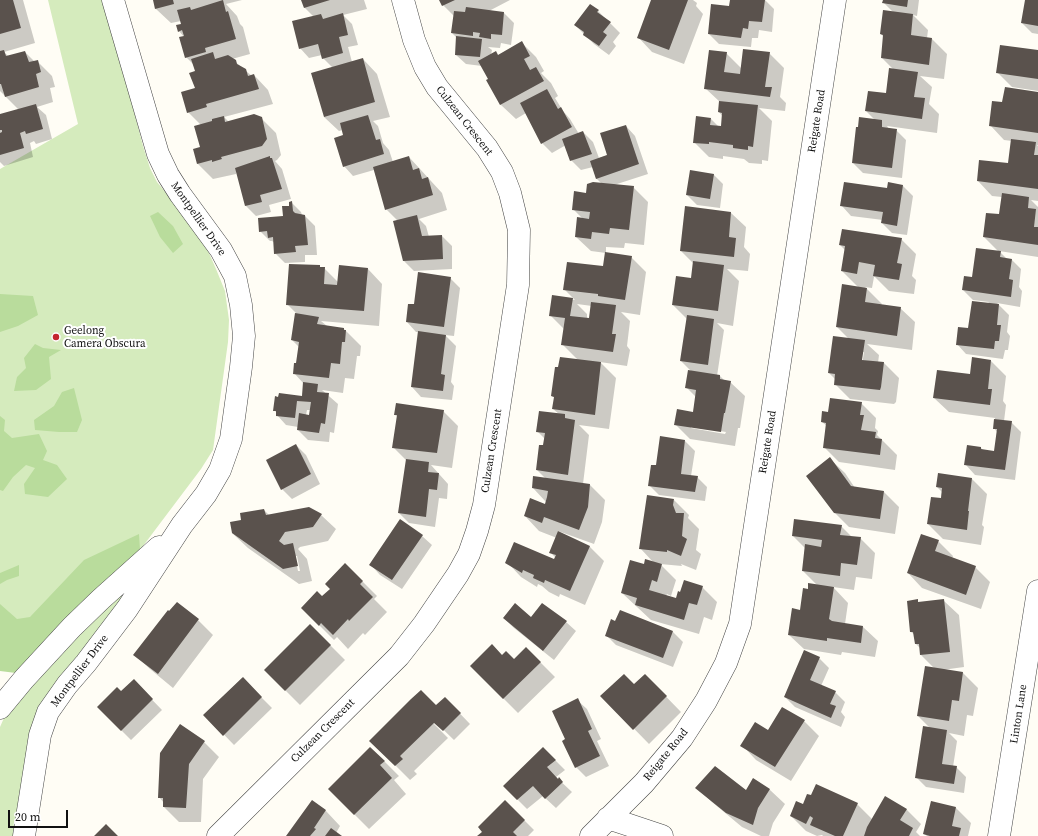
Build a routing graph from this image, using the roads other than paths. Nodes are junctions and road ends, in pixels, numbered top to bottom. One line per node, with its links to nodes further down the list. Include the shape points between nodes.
1 (113, 0): 4 (street, Montpellier Drive, via 158,154 180,194 221,250 235,276 242,305 242,367 231,439 220,470 206,494)
2 (403, 0): 9 (street, Culzean Crescent, via 414,40 436,87 487,148 502,172 519,230 518,285 484,504 469,554 458,574 399,656)
3 (835, 0): 7 (street, Reigate Road, via 740,624 726,663 682,738 644,783)
4 (182, 525): 6 (street, Montpellier Drive, via 72,627); 8 (street, Montpellier Drive, via 127,609 48,712 40,735)
5 (1038, 591): 12 (street, Linton Lane)
6 (0, 708)
7 (608, 818): 10 (street, Reigate Road); 11 (street)
8 (24, 836)
9 (218, 836)
10 (591, 836)
11 (662, 836)
12 (999, 836)

